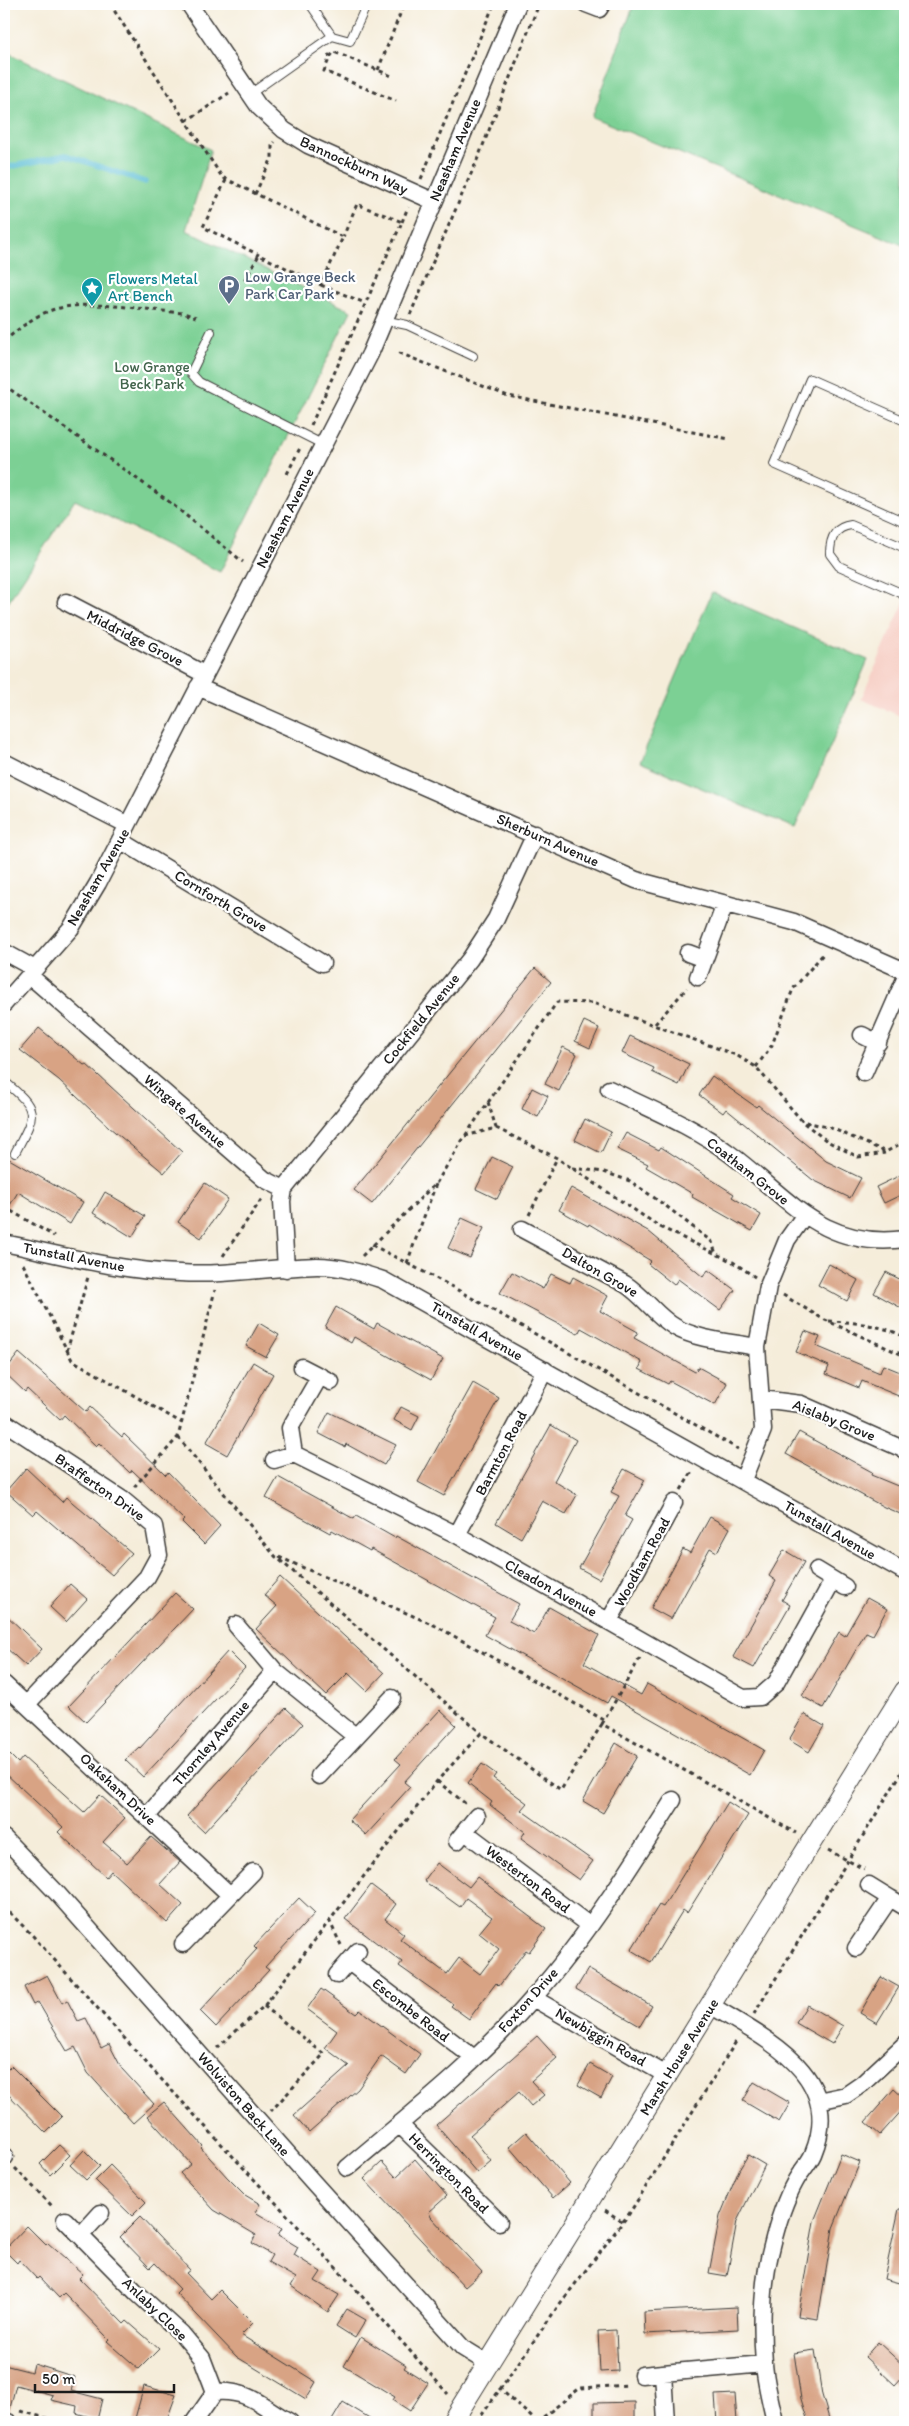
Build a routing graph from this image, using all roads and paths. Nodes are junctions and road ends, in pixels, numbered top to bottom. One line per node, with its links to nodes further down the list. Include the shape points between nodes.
1 (110, 4): 18 (path)
2 (189, 4): 16 (street, Bannockburn Way)
3 (310, 4): 11 (lane)
4 (367, 4): 11 (lane, via 350,41)
5 (404, 4): 14 (path)
6 (493, 4): 21 (path)
7 (518, 4): 23 (street, Neasham Avenue)
8 (539, 4): 32 (path)
9 (586, 4): 10 (street, via 599,9)
10 (602, 4)
11 (332, 36): 12 (lane)
12 (320, 45): 13 (path); 16 (lane)
13 (330, 57): 14 (path, via 334,52); 17 (path, via 324,71)
14 (378, 70): 15 (path)
15 (392, 76)
16 (247, 89): 18 (path); 19 (street, Bannockburn Way, via 259,107)
17 (396, 100)
18 (186, 122): 20 (path)
19 (284, 130): 21 (street, Bannockburn Way, via 308,146); 22 (path, via 272,146 272,158)
20 (226, 180): 22 (path); 26 (path, via 203,227)
21 (415, 193): 23 (street, Bannockburn Way); 24 (path)
22 (255, 194): 25 (path)
23 (433, 201): 31 (street, Neasham Avenue)
24 (402, 222): 25 (path, via 357,204); 29 (path)
25 (343, 236): 28 (path)
26 (259, 254): 27 (path); 28 (path)
27 (243, 283)
28 (321, 285): 29 (path)
29 (365, 303): 39 (path)
30 (196, 317): 34 (path, via 183,313 75,305 48,312)
31 (384, 320): 32 (lane); 41 (street, Neasham Avenue, via 370,354)
32 (407, 325): 36 (lane)
33 (211, 332): 39 (lane, via 191,372 199,382)
34 (4, 341)
35 (399, 353): 40 (path, via 508,396)
36 (473, 356)
37 (4, 385): 46 (path, via 167,500)
38 (905, 421): 43 (lane, via 810,379 774,464)
39 (306, 436): 41 (lane); 42 (path)
40 (729, 439)
41 (322, 444): 48 (street, Neasham Avenue)
42 (285, 478)
43 (905, 522)
44 (905, 548): 49 (lane, via 851,525 836,532 830,540 830,554 840,566)
45 (247, 553): 46 (path)
46 (243, 562): 47 (path); 48 (path)
47 (238, 570)
48 (255, 576): 51 (street, Neasham Avenue)
49 (905, 597)
50 (66, 602): 51 (street, Middridge Grove)
51 (201, 680): 53 (street, Neasham Avenue); 54 (street, Sherburn Avenue)
52 (4, 762): 53 (street, Cornforth Grove)
53 (124, 833): 60 (street, Cornforth Grove); 62 (street, Neasham Avenue, via 70,928)
54 (535, 834): 55 (street, Sherburn Avenue, via 636,880); 83 (street, Cockfield Avenue, via 496,919 470,959)
55 (725, 904): 56 (street, Sherburn Avenue, via 794,922); 59 (street)
56 (838, 941): 61 (street, Sherburn Avenue); 69 (path, via 794,989 772,1045)
57 (4, 952): 62 (street, Wingate Avenue)
58 (688, 952): 59 (street)
59 (704, 959): 63 (street)
60 (322, 963)
61 (905, 971)
62 (32, 972): 65 (street, Neasham Avenue); 83 (street, Wingate Avenue, via 264,1179)
63 (698, 977): 66 (path)
64 (905, 980): 68 (street)
65 (4, 1004)
66 (655, 1024): 69 (path, via 736,1055); 73 (path, via 593,1003 557,1002)
67 (862, 1036): 68 (street)
68 (878, 1043): 70 (street)
69 (756, 1067): 74 (path)
70 (864, 1073)
71 (4, 1081): 79 (lane, via 30,1104 32,1116)
72 (609, 1088): 85 (street, Coatham Grove, via 698,1132 730,1154)
73 (488, 1102): 75 (path); 76 (path)
74 (802, 1121): 78 (path, via 831,1128); 78 (path, via 827,1141 858,1157)
75 (496, 1128): 76 (path); 80 (path)
76 (465, 1136): 82 (path)
77 (905, 1141): 78 (path)
78 (886, 1152)
79 (15, 1153)
80 (557, 1158): 81 (path); 86 (path)
81 (572, 1168): 91 (path, via 660,1227); 91 (path, via 604,1172 630,1182 712,1242)
82 (437, 1182): 90 (path); 94 (path)
83 (278, 1186): 92 (path, via 222,1259); 95 (street, via 282,1201)
84 (11, 1211): 87 (path)
85 (804, 1216): 88 (street, Coatham Grove, via 846,1236); 98 (street, via 787,1240)
86 (522, 1229): 101 (street, Dalton Grove, via 625,1284 676,1328)
87 (56, 1237)
88 (905, 1239)
89 (9, 1244): 93 (street, Tunstall Avenue); 102 (path)
90 (372, 1245): 94 (path); 96 (path)
91 (716, 1254): 98 (path)
92 (231, 1258)
93 (92, 1262): 97 (street, Tunstall Avenue); 102 (path)
94 (407, 1263): 112 (path)
95 (286, 1269): 96 (street, Tunstall Avenue, via 317,1266); 97 (street, Tunstall Avenue)
96 (351, 1270): 105 (street, Tunstall Avenue, via 406,1291)
97 (219, 1275): 108 (path)
98 (768, 1286): 99 (path); 101 (street)
99 (826, 1320): 100 (path, via 856,1322); 103 (path)
100 (905, 1337)
101 (757, 1347): 106 (street)
102 (67, 1352): 108 (path, via 72,1360)
103 (905, 1356)
104 (302, 1368): 111 (street, via 326,1379 290,1428)
105 (545, 1370): 113 (street, Tunstall Avenue); 118 (street, Barmton Road)
106 (761, 1399): 110 (street, Aislaby Grove, via 801,1404); 112 (street, via 763,1430)
107 (4, 1422): 116 (street, Brafferton Drive)
108 (182, 1423): 109 (path)
109 (178, 1437): 116 (path); 119 (path)
110 (905, 1450)
111 (294, 1454): 114 (street); 118 (street, Cleadon Avenue)
112 (753, 1457): 115 (street)
113 (700, 1458): 115 (street, Tunstall Avenue); 117 (path)
114 (274, 1460)
115 (743, 1480): 121 (street, Tunstall Avenue)
116 (123, 1500): 129 (street, Brafferton Drive, via 154,1526 159,1554 154,1566 147,1578)
117 (673, 1502): 122 (street, Woodham Road)
118 (456, 1535): 122 (street, Cleadon Avenue)
119 (276, 1556): 130 (path, via 436,1626); 132 (path)
120 (817, 1570): 124 (street, Cleadon Avenue, via 839,1584 776,1683 760,1696 743,1698)
121 (905, 1572)
122 (609, 1621): 124 (street, Cleadon Avenue)
123 (236, 1625): 125 (street)
124 (648, 1644): 130 (path)
125 (275, 1671): 133 (street); 138 (street, Thornley Avenue)
126 (4, 1684): 129 (street, Oaksham Drive)
127 (905, 1691): 142 (street, Marsh House Avenue)
128 (392, 1698): 133 (street)
129 (27, 1704): 138 (street, Oaksham Drive)
130 (604, 1720): 131 (path)
131 (602, 1724)
132 (481, 1734)
133 (355, 1736): 135 (street)
134 (905, 1767): 143 (path)
135 (319, 1776)
136 (437, 1781): 140 (path, via 466,1805)
137 (673, 1800): 151 (street, Foxton Drive)
138 (147, 1816): 146 (street, Oaksham Drive)
139 (478, 1816): 140 (street)
140 (461, 1837): 151 (street, Westerton Road)
141 (4, 1839): 165 (street, Wolviston Back Lane, via 57,1893)
142 (812, 1842): 143 (path); 159 (street, Marsh House Avenue)
143 (849, 1860): 145 (path, via 874,1875); 157 (path)
144 (253, 1872): 146 (street)
145 (869, 1885): 147 (street)
146 (230, 1895): 152 (street)
147 (890, 1898): 148 (street); 153 (street)
148 (905, 1906)
149 (4, 1907): 179 (path, via 352,2285 447,2394)
150 (329, 1920): 154 (path)
151 (590, 1926): 156 (street, Foxton Drive)
152 (183, 1944)
153 (856, 1948)
154 (353, 1956): 155 (street); 162 (street, Escombe Road)
155 (337, 1975)
156 (533, 1998): 162 (street, Foxton Drive); 163 (street, Newbiggin Road)
157 (761, 2004)
158 (264, 2006): 165 (path, via 324,2054)
159 (712, 2006): 163 (street, Marsh House Avenue); 164 (street, via 793,2058 807,2076)
160 (905, 2044): 164 (street, via 846,2095)
161 (732, 2050): 177 (path, via 629,2214)
162 (474, 2058): 166 (street, Foxton Drive)
163 (668, 2076): 173 (street, Marsh House Avenue)
164 (818, 2100): 174 (street, via 817,2141 783,2208 771,2248 765,2283)
165 (260, 2122): 173 (street, Wolviston Back Lane, via 463,2348)
166 (399, 2124): 168 (street, Foxton Drive); 171 (street, Herrington Road)
167 (4, 2156): 170 (path)
168 (346, 2168)
169 (101, 2213): 172 (street)
170 (65, 2220): 172 (street, Anlaby Close)
171 (499, 2222)
172 (81, 2235): 178 (street, Anlaby Close, via 182,2334 202,2358)
173 (489, 2364): 179 (street, Marsh House Avenue)
174 (764, 2364): 175 (street); 188 (street)
175 (663, 2373): 176 (street); 180 (street)
176 (642, 2375): 187 (path, via 640,2384 580,2388)
177 (499, 2388): 186 (path); 187 (path)
178 (215, 2392): 183 (street); 184 (street, via 232,2391 254,2400)
179 (463, 2405): 185 (street, Marsh House Avenue)
180 (666, 2415)
181 (8, 2417): 182 (path)
182 (60, 2422)
183 (194, 2422)
184 (288, 2422)
185 (452, 2422)
186 (477, 2422)
187 (537, 2422)
188 (775, 2422)

